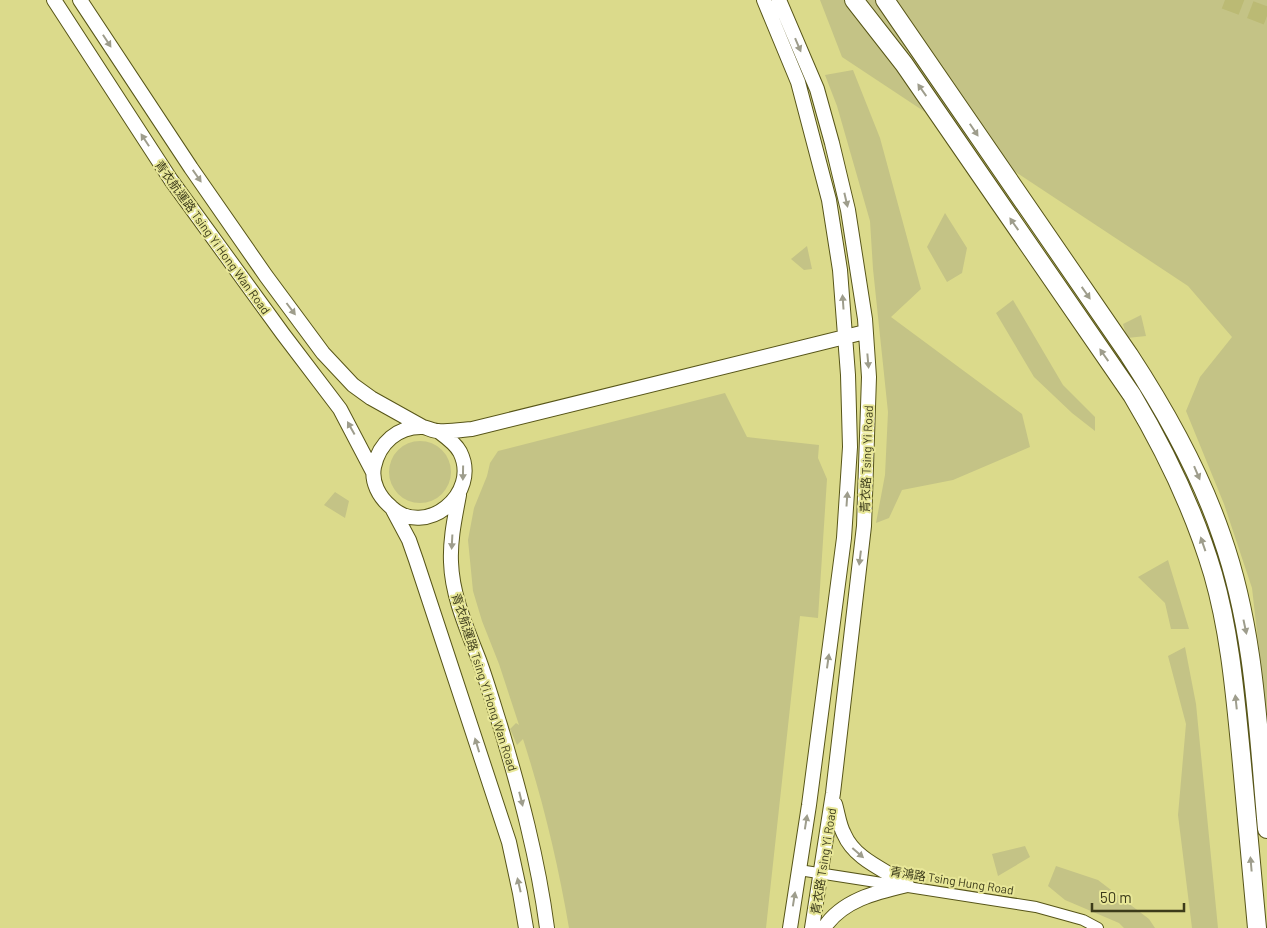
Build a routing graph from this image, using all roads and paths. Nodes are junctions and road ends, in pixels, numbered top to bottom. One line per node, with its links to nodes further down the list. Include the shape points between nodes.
1 (54, 0): 13 (street, 青衣航運路 Tsing Yi Hong Wan Road, one-way to 1, via 340,409 171,180)
2 (80, 0): 9 (street, 青衣航運路 Tsing Yi Hong Wan Road, one-way to 9, via 201,183 324,352 353,385)
3 (764, 0): 8 (street, 青衣路 Tsing Yi Road, one-way to 3, via 840,270 829,200 798,82)
4 (779, 0): 7 (street, 青衣路 Tsing Yi Road, one-way to 7, via 817,89 832,143 848,210)
5 (854, 0): 21 (highway, one-way to 5, via 1229,647 1220,603 1189,505 1157,437 1132,395 904,64)
6 (886, 0): 17 (highway, one-way to 17, via 1130,355 1192,462 1223,538 1246,632)
7 (865, 332): 8 (street); 16 (street, 青衣路 Tsing Yi Road, one-way to 16, via 869,377 864,526)
8 (845, 336): 10 (street); 18 (street, 青衣路 Tsing Yi Road, one-way to 8, via 844,538 850,447)
9 (423, 427): 11 (street); 13 (street, via 395,434 376,457)
10 (472, 429): 11 (street); 12 (street)
11 (438, 431): 12 (street)
12 (460, 452): 14 (street, one-way to 14, via 464,480)
13 (373, 472): 15 (street, via 382,499)
14 (459, 494): 15 (street, via 437,514 422,518); 23 (street, 青衣航運路 Tsing Yi Hong Wan Road, one-way to 23, via 452,537 454,584 459,608 486,679 518,785 540,880)
15 (393, 510): 22 (street, one-way to 15, via 509,842 416,560)
16 (833, 793): 19 (street, 青衣路 Tsing Yi Road); 20 (street, one-way to 20, via 840,826 853,848)
17 (1267, 829)
18 (799, 870): 19 (street, 青鴻路 Tsing Hung Road); 24 (street, 青衣路 Tsing Yi Road, one-way to 18)
19 (820, 874): 20 (street, 青鴻路 Tsing Hung Road); 25 (street, 青衣路 Tsing Yi Road)
20 (907, 885): 26 (street, via 852,902); 27 (street, 青鴻路 Tsing Hung Road, via 1036,906 1083,920)
21 (1256, 920)
22 (526, 928)
23 (547, 928)
24 (790, 928)
25 (812, 928)
26 (824, 928)
27 (1098, 928)

